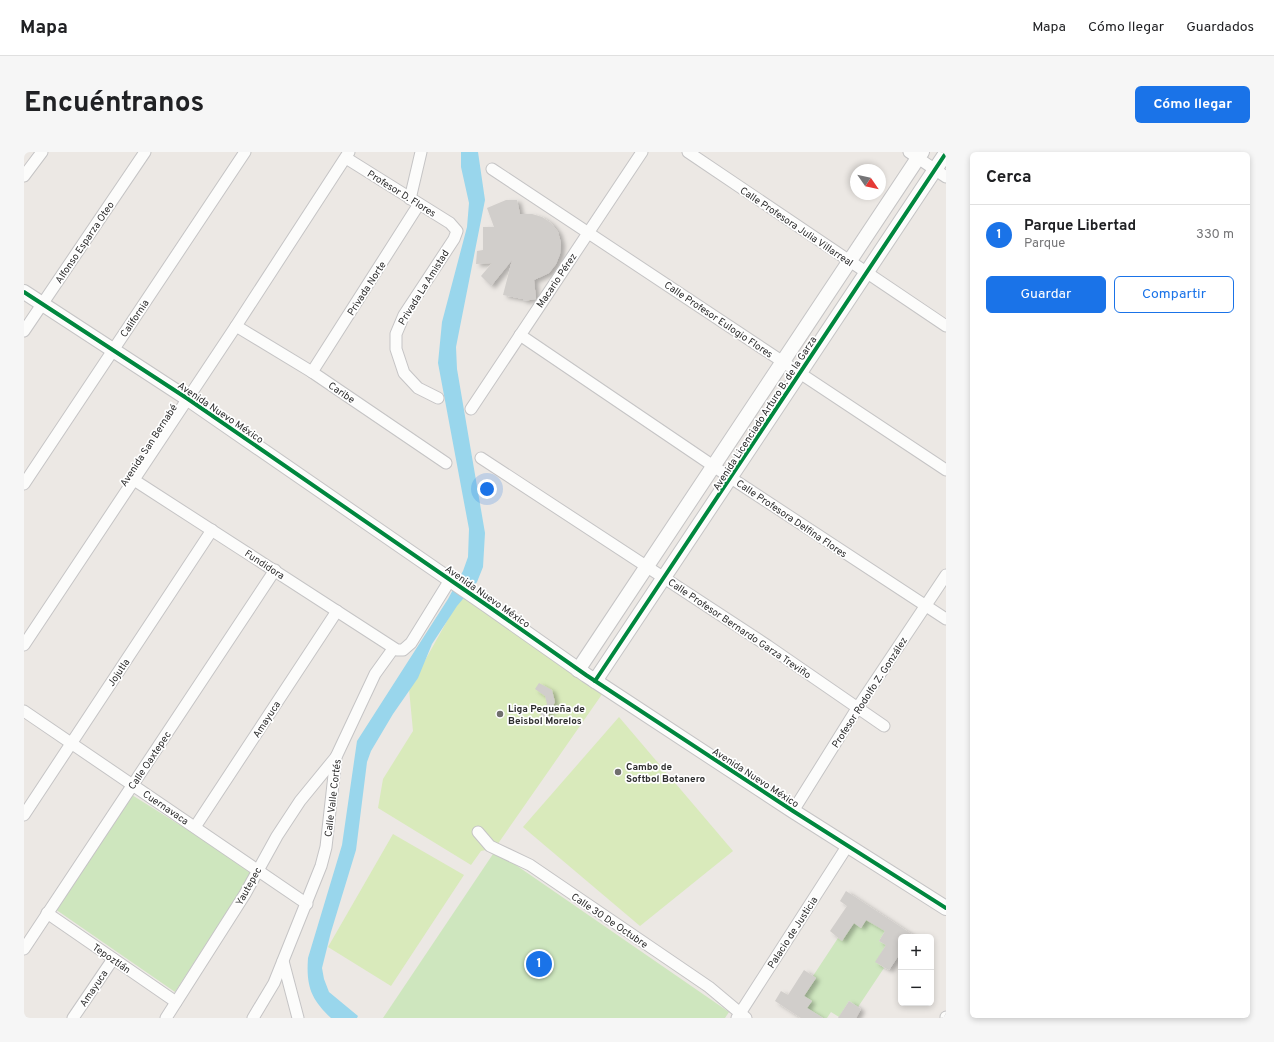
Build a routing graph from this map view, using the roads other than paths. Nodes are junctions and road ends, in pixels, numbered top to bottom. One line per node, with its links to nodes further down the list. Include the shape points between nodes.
1 (42, 152): 11 (street)
2 (144, 152): 19 (street, Alfonso Esparza Oteo)
3 (245, 152): 24 (street, California)
4 (421, 152): 13 (street, Privada Norte)
5 (642, 152): 15 (street, Macario Pérez)
6 (688, 152): 16 (street, Calle Profesora Julia Villarreal)
7 (946, 153): 12 (street, Avenida Licenciado Arturo B. de la Garza)
8 (916, 154): 12 (street); 16 (street, Avenida Licenciado Arturo B. de la Garza)
9 (348, 155): 13 (street, Profesor D. Flores); 20 (street, Avenida San Bernabé)
10 (492, 169): 15 (street, Calle Profesor Eulogio Flores)
11 (25, 174)
12 (940, 174): 17 (street, Avenida Licenciado Arturo B. de la Garza)
13 (415, 202): 14 (street, Profesor D. Flores, via 450,223); 26 (street, Privada Norte)
14 (457, 231): 28 (street, Privada La Amistad, via 404,315 396,334 396,349 404,373 418,388)
15 (588, 232): 23 (street, Macario Pérez); 25 (street, Calle Profesor Eulogio Flores)
16 (850, 261): 17 (street, Calle Profesora Julia Villarreal); 25 (street, Avenida Licenciado Arturo B. de la Garza)
17 (866, 272): 21 (street, Calle Profesora Julia Villarreal); 27 (street, Avenida Licenciado Arturo B. de la Garza)
18 (24, 292): 19 (street, Avenida Nuevo México)
19 (43, 303): 22 (street, Alfonso Esparza Oteo); 24 (street, Avenida Nuevo México)
20 (236, 326): 26 (street, Caribe); 29 (street, Avenida San Bernabé)
21 (946, 326)
22 (24, 331)
23 (520, 335): 30 (street, Macario Pérez); 33 (street, Calle Profesora Delfina Flores)
24 (112, 350): 29 (street, Avenida Nuevo México); 37 (street, California)
25 (783, 362): 27 (street, Calle Profesor Eulogio Flores); 33 (street, Avenida Licenciado Arturo B. de la Garza)
26 (312, 372): 32 (street, Caribe)
27 (800, 373): 34 (street, Calle Profesor Eulogio Flores); 35 (street, Avenida Licenciado Arturo B. de la Garza)
28 (438, 398)
29 (188, 399): 36 (street, Avenida San Bernabé); 43 (street, Avenida Nuevo México)
30 (471, 409)
31 (481, 458): 39 (street, Calle Profesor Bernardo Garza Treviño)
32 (446, 462)
33 (714, 466): 35 (street, Calle Profesora Delfina Flores); 39 (street, Avenida Licenciado Arturo B. de la Garza)
34 (946, 470)
35 (731, 478): 42 (street, Avenida Licenciado Arturo B. de la Garza); 44 (street, Calle Profesora Delfina Flores)
36 (134, 480): 38 (street, Fundidora); 47 (street, Avenida San Bernabé)
37 (24, 484)
38 (212, 530): 40 (street, Fundidora); 54 (street, Jojutla)
39 (646, 567): 42 (street, Calle Profesor Bernardo Garza Treviño); 49 (street, Avenida Licenciado Arturo B. de la Garza)
40 (275, 570): 45 (street, Fundidora); 56 (street, Calle Oaxtepec)
41 (946, 575): 44 (street, Profesor Rodolfo Z. González)
42 (664, 578): 50 (street, Avenida Licenciado Arturo B. de la Garza); 51 (street, Calle Profesor Bernardo Garza Treviño)
43 (452, 581): 48 (street, via 408,646 401,651); 49 (street, Avenida Nuevo México)
44 (926, 606): 46 (street, Calle Profesora Delfina Flores); 51 (street, Profesor Rodolfo Z. González)
45 (337, 611): 48 (street, Fundidora); 59 (street, Amayuca)
46 (946, 619)
47 (24, 645)
48 (393, 649): 55 (street, Calle Valle Cortés, via 375,674)
49 (578, 670): 50 (street, Avenida Nuevo México)
50 (595, 681): 57 (street, Avenida Nuevo México)
51 (858, 707): 53 (street, Calle Profesor Bernardo Garza Treviño); 57 (street, Profesor Rodolfo Z. González)
52 (24, 712): 54 (street, Cuernavaca)
53 (884, 726)
54 (71, 743): 56 (street, Cuernavaca); 58 (street, Jojutla)
55 (336, 758): 62 (street, Yautepec, via 300,801); 63 (street, Calle Valle Cortés, via 326,847)
56 (132, 784): 59 (street, Cuernavaca); 65 (street, Calle Oaxtepec)
57 (793, 811): 61 (street, Avenida Nuevo México)
58 (24, 814)
59 (195, 827): 62 (street, Cuernavaca)
60 (478, 832): 70 (street, Calle 30 De Octubre, via 490,846 530,865 709,987)
61 (848, 845): 64 (street, Avenida Nuevo México); 70 (street, Palacio de Justicia)
62 (258, 868): 63 (street, Cuernavaca); 69 (street, Yautepec)
63 (308, 904): 68 (street, Calle Valle Cortés)
64 (946, 908)
65 (48, 913): 66 (street, Calle Oaxtepec); 67 (street, Tepoztlán)
66 (24, 950)
67 (113, 959): 69 (street, Tepoztlán); 71 (street, Amayuca)
68 (283, 961): 73 (street, Calle Valle Cortés, via 274,983); 74 (street)
69 (176, 1002): 72 (street, Yautepec)
70 (741, 1016)
71 (73, 1018)
72 (166, 1018)
73 (253, 1018)
74 (298, 1018)

